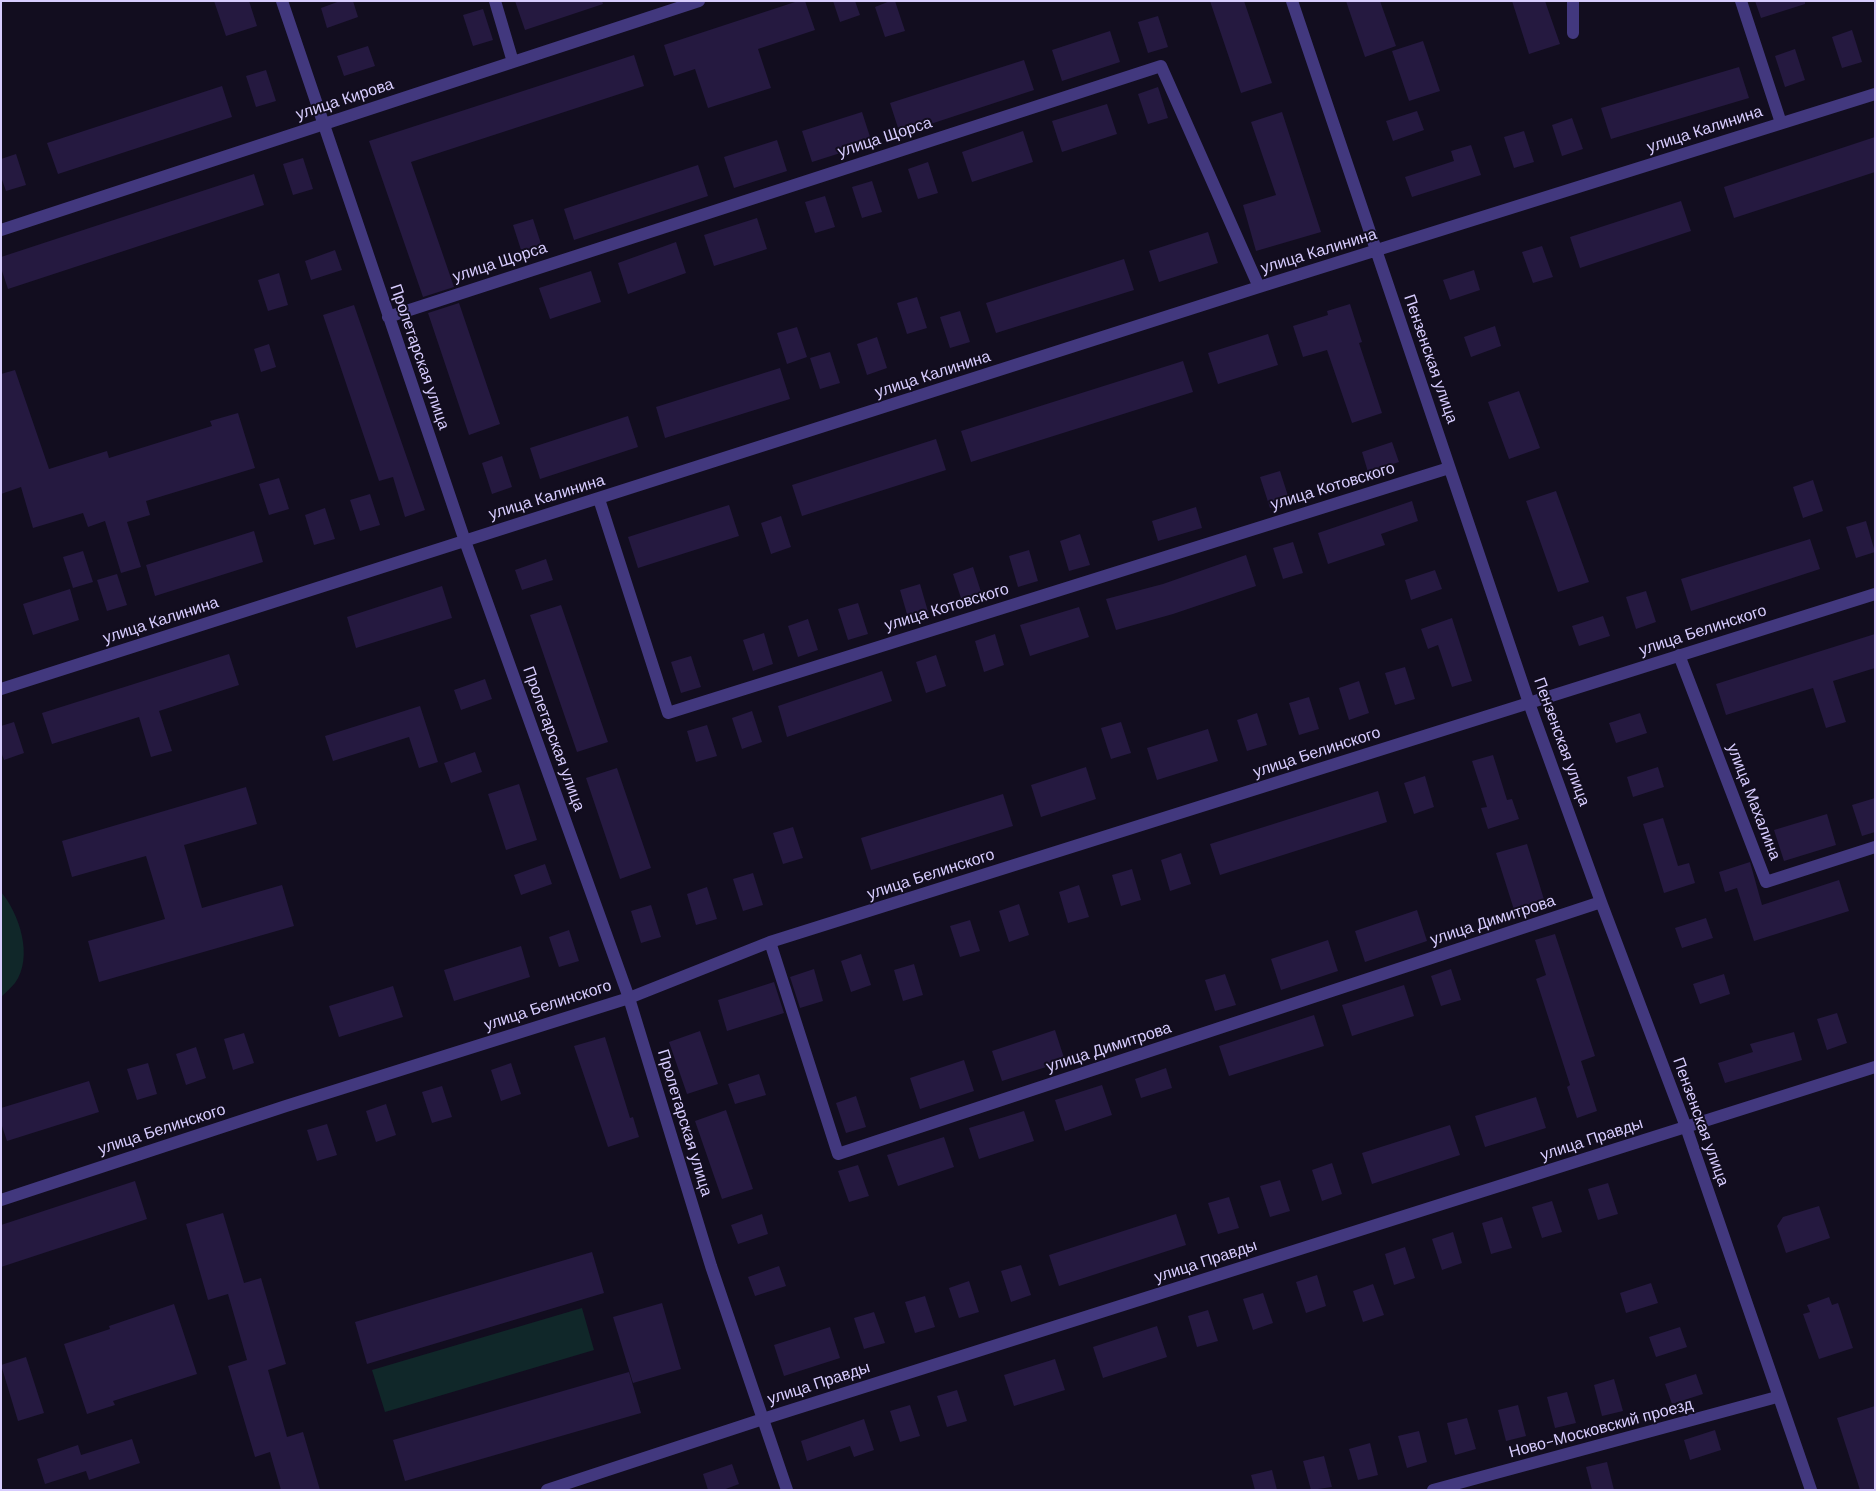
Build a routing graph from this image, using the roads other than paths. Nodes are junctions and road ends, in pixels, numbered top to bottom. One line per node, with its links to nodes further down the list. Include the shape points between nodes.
1 (282, 1): 11 (street, Пролетарская улица)
2 (495, 1): 8 (street)
3 (699, 1): 8 (street, улица Кирова)
4 (1292, 1): 13 (street, Пензенская улица)
5 (1573, 1): 7 (street)
6 (1741, 1): 10 (street)
7 (1573, 33)
8 (514, 62): 11 (street, улица Кирова)
9 (1875, 94): 10 (street, улица Калинина)
10 (1781, 123): 13 (street, улица Калинина)
11 (323, 124): 12 (street, улица Кирова); 15 (street, Пролетарская улица)
12 (1, 230)
13 (1377, 252): 14 (street, улица Калинина); 16 (street, Пензенская улица)
14 (1259, 287): 15 (street, улица Щорса, via 1161,66); 17 (street, улица Калинина)
15 (388, 317): 18 (street, Пролетарская улица)
16 (1450, 468): 17 (street, улица Котовского, via 668,713); 22 (street, Пензенская улица)
17 (598, 499): 18 (street, улица Калинина)
18 (465, 541): 21 (street, улица Калинина); 26 (street, Пролетарская улица)
19 (1875, 594): 20 (street, улица Белинского)
20 (1679, 655): 22 (street, улица Белинского); 23 (street, улица Махалина, via 1766,882)
21 (1, 689)
22 (1529, 703): 24 (street, Пензенская улица); 25 (street, улица Белинского)
23 (1875, 847)
24 (1601, 902): 25 (street, улица Димитрова, via 838,1154); 28 (street, Пензенская улица)
25 (770, 942): 26 (street, улица Белинского)
26 (630, 998): 29 (street, улица Белинского); 31 (street, Пролетарская улица, via 711,1266)
27 (1875, 1067): 28 (street, улица Правды)
28 (1686, 1127): 30 (street, Пензенская улица); 31 (street, улица Правды)
29 (1, 1200)
30 (1777, 1397): 34 (street, Ново-Московский проезд); 35 (street, Пензенская улица)
31 (763, 1419): 32 (street, улица Правды); 33 (street, Пролетарская улица)
32 (547, 1490)
33 (787, 1490)
34 (1433, 1490)
35 (1810, 1490)

